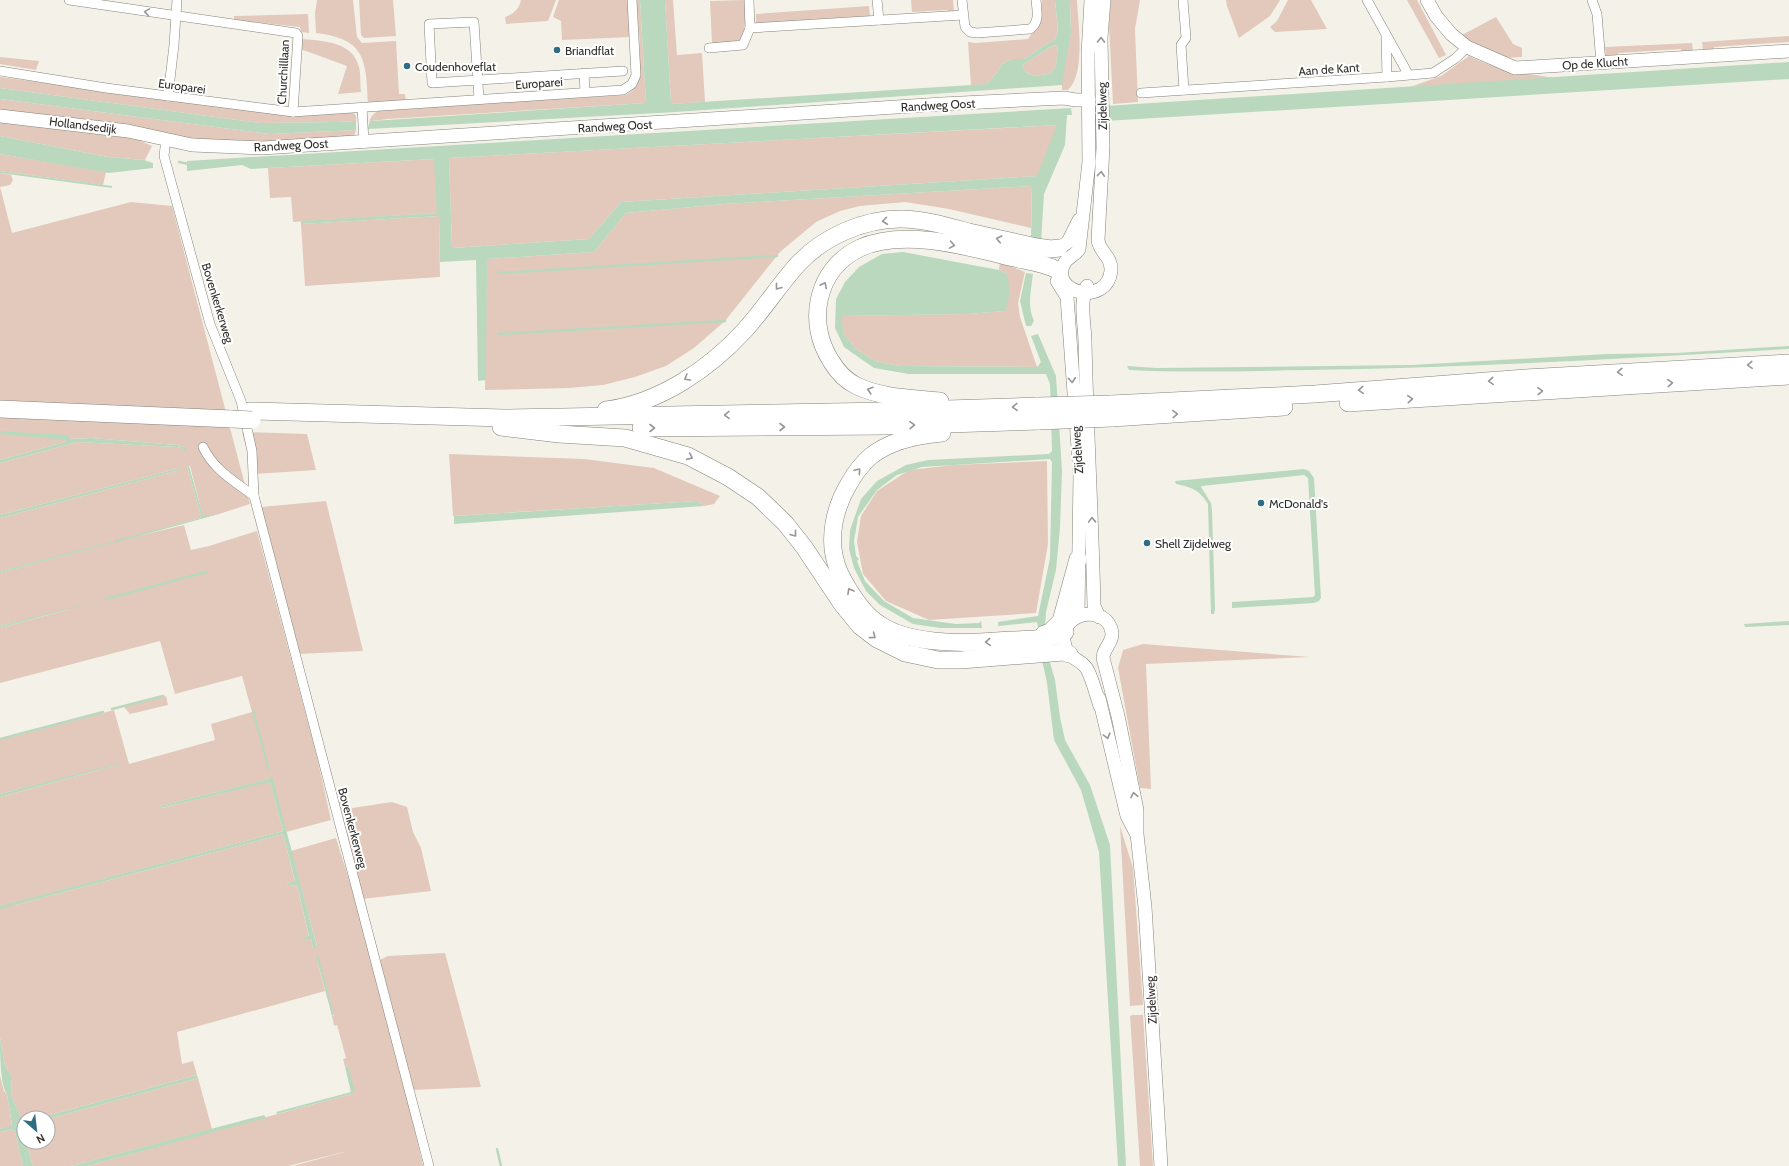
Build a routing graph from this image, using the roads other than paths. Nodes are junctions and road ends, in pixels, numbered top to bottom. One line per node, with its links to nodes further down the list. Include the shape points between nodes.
1 (69, 0): 15 (street, one-way to 1)
2 (177, 0): 15 (street)
3 (632, 0): 30 (street, Europarei, via 636,75 632,84 623,90)
4 (749, 0): 17 (street)
5 (878, 0): 16 (street)
6 (962, 0): 14 (street)
7 (1036, 0): 14 (street, via 1038,19 1030,30 970,32 965,27)
8 (1091, 0): 34 (main road, Zijdelweg, via 1088,54)
9 (1104, 0): 34 (main road, Zijdelweg, one-way to 9)
10 (1183, 0): 29 (street, via 1186,38 1181,45)
11 (1367, 0): 18 (street)
12 (1427, 0): 19 (main road, Op de Klucht, via 1436,16)
13 (1592, 0): 22 (street, via 1597,14)
14 (963, 15): 16 (street)
15 (177, 17): 32 (street); 36 (street, Churchilllaan, via 296,33 298,36)
16 (879, 20): 17 (street)
17 (750, 28): 20 (street, via 743,45)
18 (1386, 35): 25 (street); 27 (street)
19 (1467, 47): 22 (main road, Op de Klucht, via 1515,68); 27 (street, Aan de Kant, via 1456,58 1433,73)
20 (709, 48)
21 (1789, 51): 22 (main road, Op de Klucht)
22 (1601, 62)
23 (0, 71): 32 (street, Europarei)
24 (623, 71): 26 (street)
25 (1407, 72)
26 (584, 73): 28 (street); 30 (street)
27 (1387, 77): 29 (street, Aan de Kant)
28 (478, 80): 28 (street, via 474,22 429,24 432,83); 33 (street)
29 (1184, 90): 31 (street, Aan de Kant)
30 (585, 92): 33 (street, Europarei)
31 (1141, 93)
32 (168, 96): 36 (street, Europarei)
33 (479, 99): 35 (street, Europarei)
34 (1092, 100): 39 (main road, Randweg Oost, via 1064,98 942,104); 40 (main road, Zijdelweg, via 1089,162); 41 (main road, Zijdelweg, one-way to 34, via 1092,241 1098,212 1102,154)
35 (362, 108): 36 (street, Europarei); 39 (street)
36 (293, 112)
37 (0, 116): 38 (main road, Hollandsedijk, via 128,131)
38 (166, 139): 39 (main road, Randweg Oost, via 192,145 228,148); 54 (street, Bovenkerkerweg, via 164,156 210,324 241,401 252,451)
39 (364, 141)
40 (1083, 211): 42 (main road, Zijdelweg); 42 (main road, Zijdelweg, via 1068,242)
41 (1098, 250): 42 (main road, via 1088,248); 43 (main road, via 1106,272 1103,286)
42 (1063, 261): 43 (main road); 43 (main road, via 1058,284); 47 (highway, one-way to 42, via 888,395 856,386 838,371 824,350 818,334 817,312 821,291 832,271 846,257 872,243 900,239); 52 (highway, one-way to 52, via 1051,249 945,226 912,220 886,220 868,224 828,240 799,263 728,348 707,366 676,385 646,400 612,409 546,414)
43 (1080, 290): 55 (main road, Zijdelweg, one-way to 43, via 1090,472 1085,341); 55 (main road, Zijdelweg, one-way to 55, via 1066,297)
44 (1789, 363): 49 (highway, one-way to 49, via 1518,379)
45 (1789, 376): 49 (highway, one-way to 45)
46 (0, 402): 51 (highway)
47 (991, 408): 50 (highway, one-way to 47); 52 (highway, one-way to 52)
48 (0, 409): 51 (highway)
49 (1112, 411): 50 (highway, bridge)
50 (1038, 414): 52 (highway, one-way to 50, via 878,426); 58 (highway, one-way to 50, via 986,642 911,639 879,625 857,603 845,583 836,566 833,542 835,515 841,496 870,457 895,442 939,433 990,430)
51 (231, 415): 52 (highway)
52 (503, 422): 59 (highway, one-way to 59, via 560,434 625,438 688,456 728,477 758,498 785,523 860,626 876,639 905,653 938,660 961,660)
53 (203, 447): 54 (street, via 220,472)
54 (254, 496): 63 (street, Bovenkerkerweg)
55 (1086, 559): 56 (main road, Zijdelweg, via 1094,606); 57 (main road, Zijdelweg, via 1078,613); 58 (highway, via 1061,621 1050,632)
56 (1101, 614): 57 (main road); 60 (main road, via 1114,619 1118,642)
57 (1080, 616): 59 (main road, via 1071,621)
58 (1027, 638): 59 (highway, via 1059,635)
59 (1068, 645): 61 (main road, via 1072,658)
60 (1106, 656): 61 (main road); 62 (main road, Zijdelweg, one-way to 60, via 1137,810)
61 (1085, 661): 62 (main road, Zijdelweg, one-way to 62, via 1094,668 1100,706 1127,816)
62 (1137, 834): 64 (main road, Zijdelweg, via 1146,908)
63 (429, 1166)
64 (1161, 1166)

